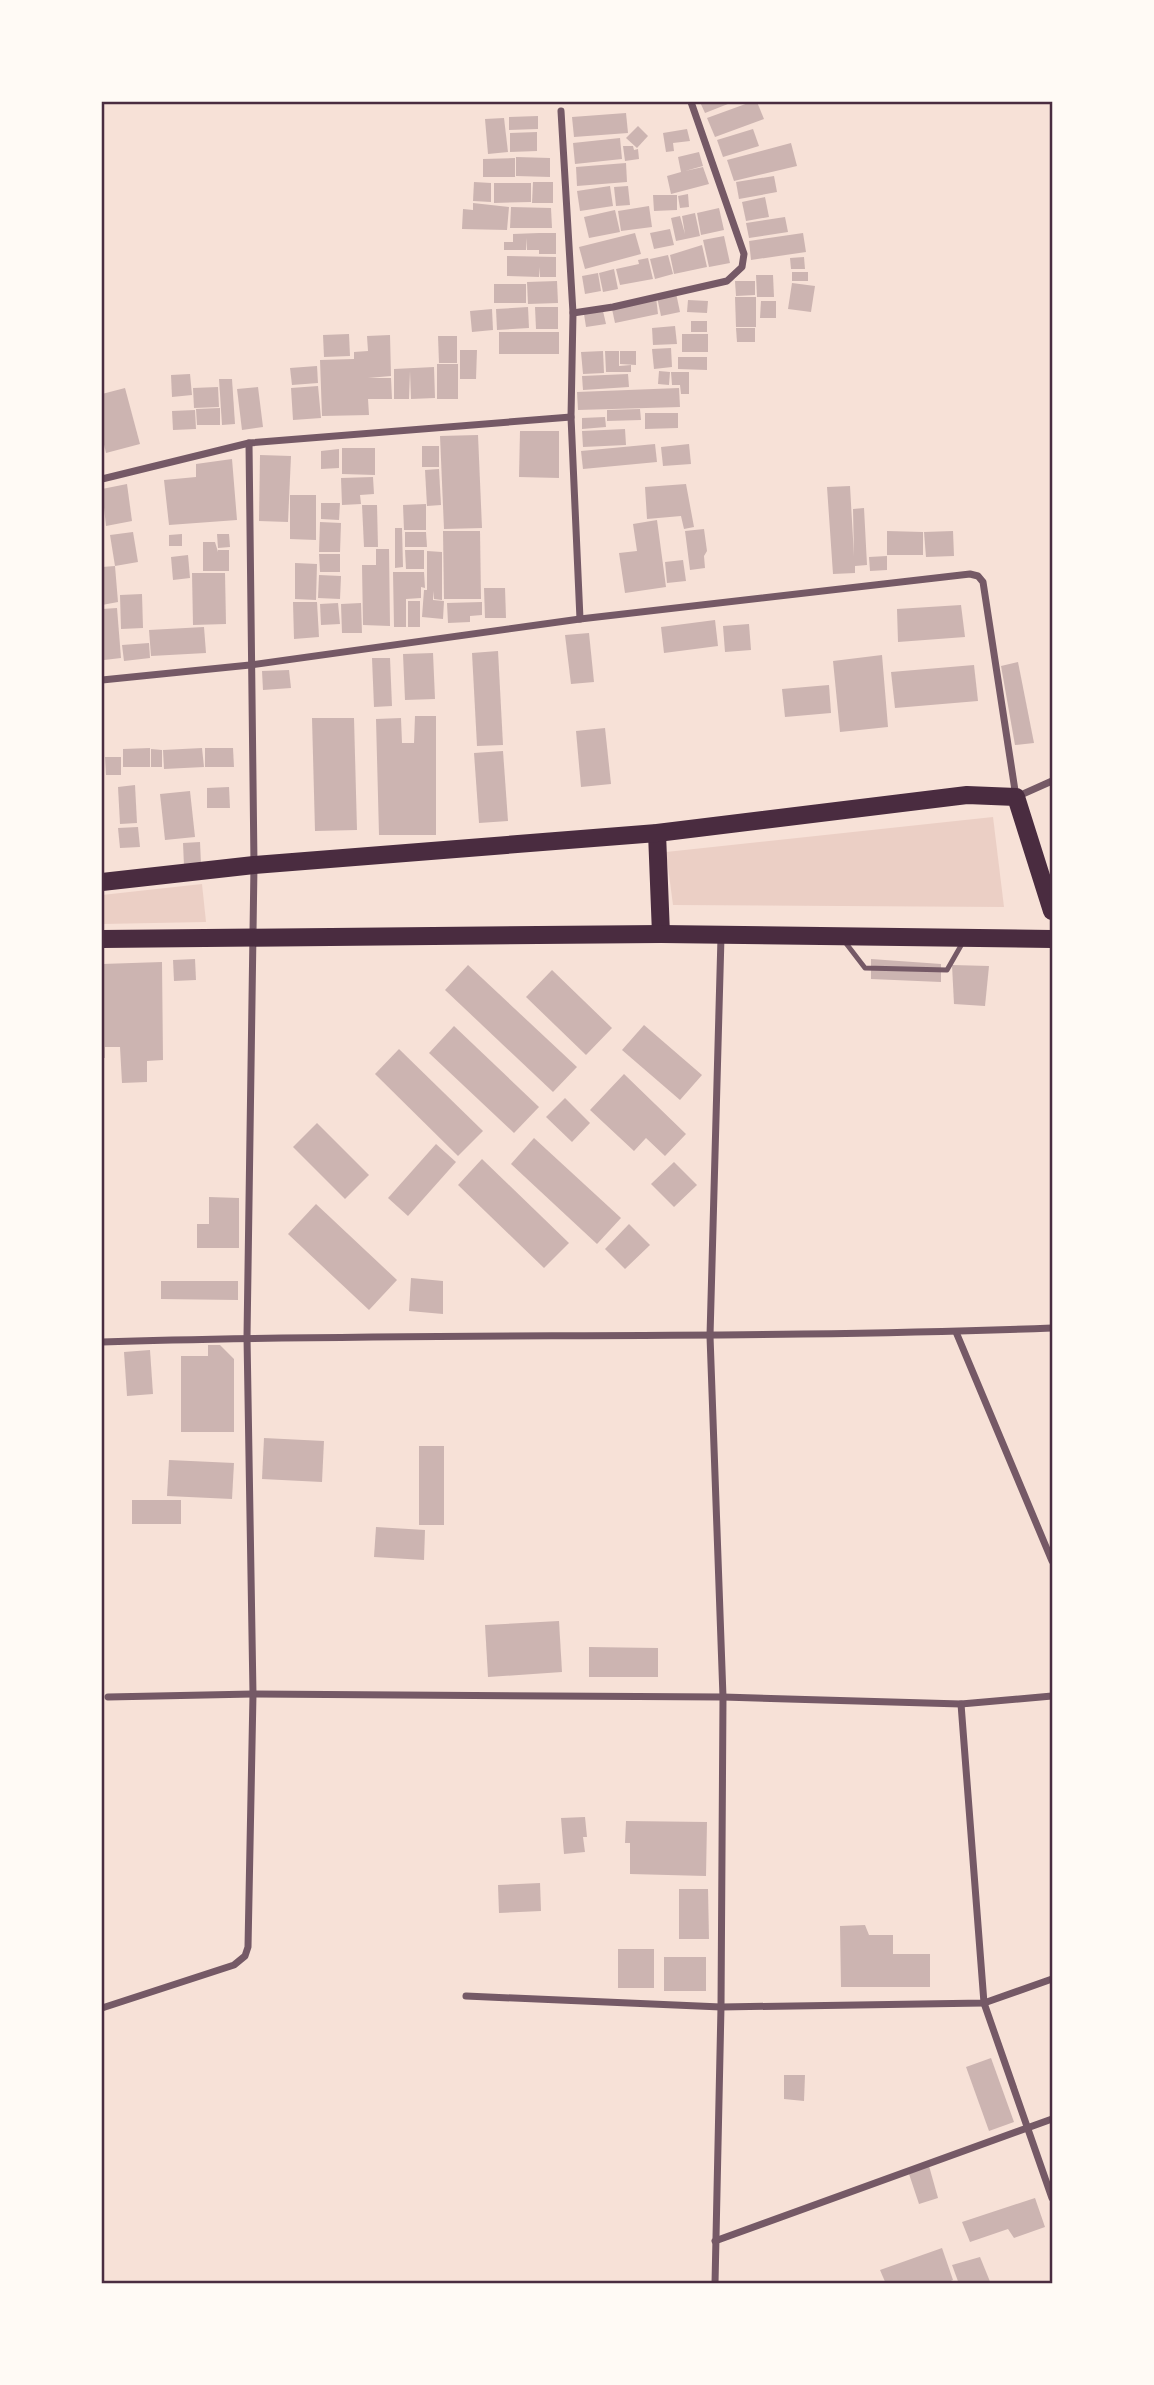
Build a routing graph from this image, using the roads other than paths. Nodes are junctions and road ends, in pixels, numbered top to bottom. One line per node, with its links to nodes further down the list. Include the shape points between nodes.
1 (691, 102): 3 (street, via 744,254 742,267 727,281)
2 (561, 111): 3 (street)
3 (573, 313): 4 (street)
4 (571, 417): 5 (street); 7 (street)
5 (249, 443): 6 (street); 8 (street)
6 (102, 479)
7 (580, 619): 8 (street); 11 (street, via 970,573 978,576 983,582)
8 (250, 665): 9 (street); 13 (street)
9 (102, 680)
10 (1052, 781): 11 (street)
11 (1016, 797): 12 (main road, via 967,795); 15 (main road)
12 (657, 833): 13 (main road); 16 (main road)
13 (254, 865): 14 (main road); 21 (street)
14 (102, 882)
15 (1052, 911)
16 (661, 934): 17 (main road); 21 (main road)
17 (721, 935): 18 (main road); 25 (street)
18 (841, 936): 19 (main road); 19 (lane, via 864,968 947,970)
19 (966, 938): 22 (main road)
20 (102, 939): 21 (main road)
21 (253, 939): 26 (street)
22 (1052, 939)
23 (1052, 1328): 24 (street)
24 (956, 1332): 25 (street); 28 (street)
25 (710, 1336): 26 (street); 32 (street)
26 (247, 1337): 27 (street); 29 (street)
27 (102, 1342)
28 (1052, 1561)
29 (253, 1694): 31 (street); 32 (street); 38 (street, via 245,1956 234,1965)
30 (1052, 1696): 33 (street)
31 (108, 1697)
32 (723, 1697): 33 (street); 37 (street)
33 (961, 1704): 36 (street)
34 (1052, 1979): 36 (street)
35 (466, 1996): 37 (street)
36 (984, 2003): 37 (street); 40 (street)
37 (721, 2007): 42 (street)
38 (102, 2008)
39 (1052, 2119): 40 (street)
40 (1029, 2127): 41 (street); 42 (street)
41 (1052, 2198)
42 (715, 2241): 43 (street)
43 (715, 2284)

